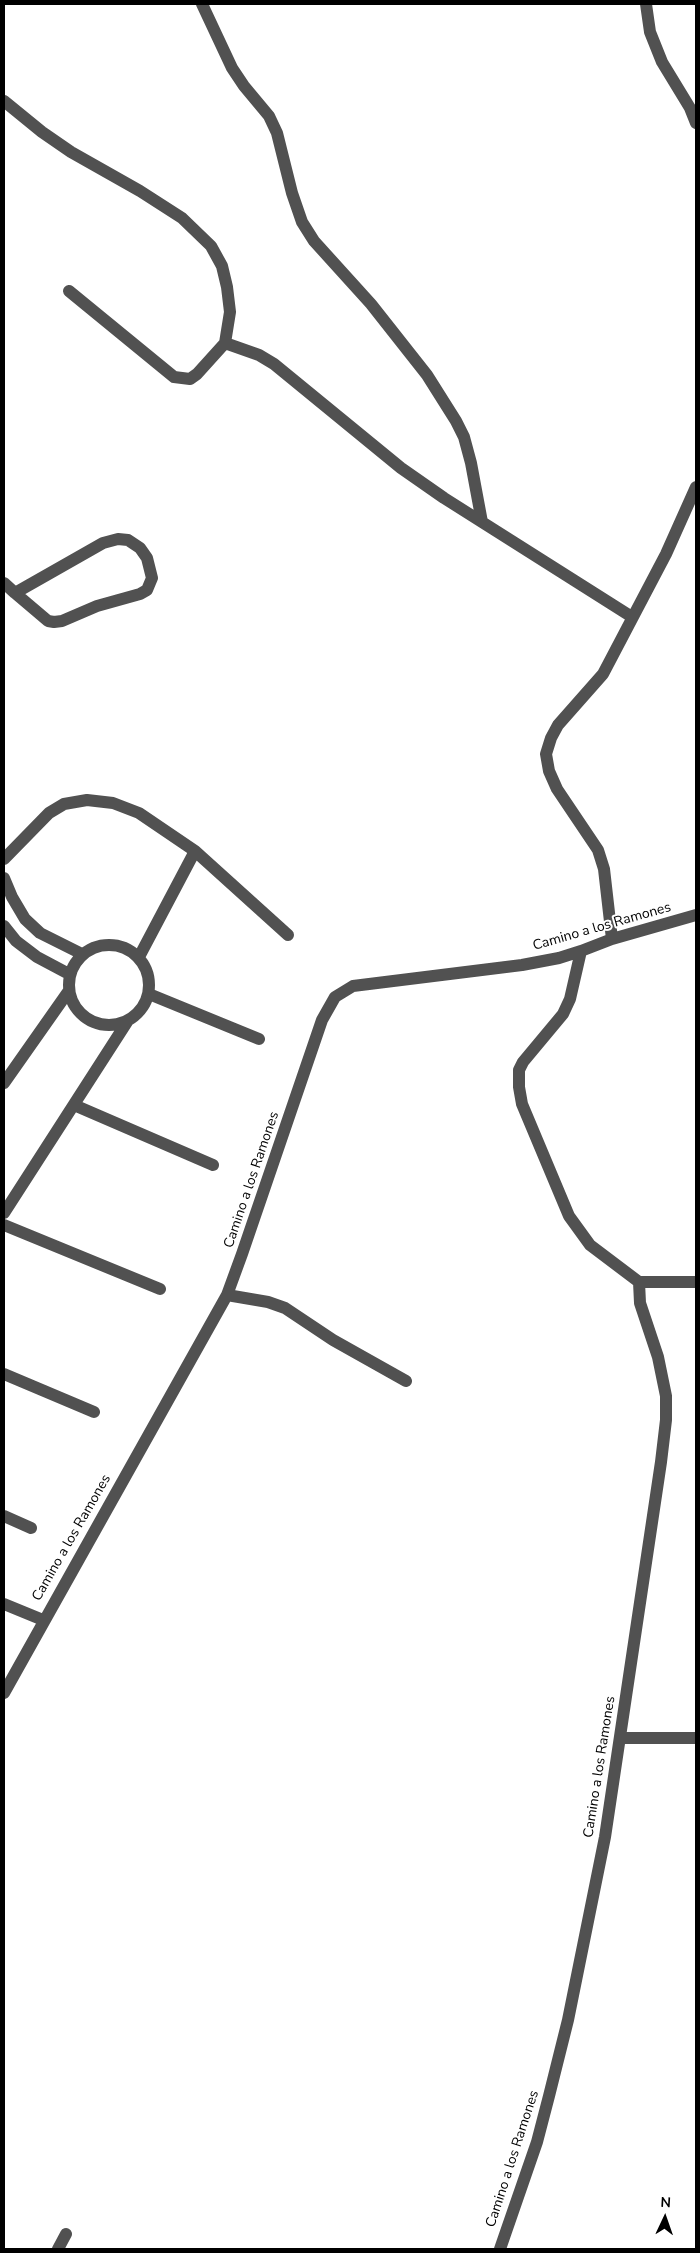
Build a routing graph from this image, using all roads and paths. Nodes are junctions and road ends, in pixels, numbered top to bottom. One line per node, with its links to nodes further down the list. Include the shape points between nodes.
1 (202, 4): 9 (street, via 232,68 269,116 277,133 302,222 314,241 371,304 427,375 456,420 471,463)
2 (646, 4): 4 (street, via 650,32 662,62)
3 (4, 100): 7 (street, via 71,152 182,218 211,246 222,266 228,287 230,312)
4 (693, 107): 5 (street)
5 (696, 123)
6 (69, 291): 7 (street, via 174,377 190,379)
7 (225, 343): 9 (street, via 274,364 401,468)
8 (696, 487): 12 (street, via 666,554)
9 (482, 522): 12 (street)
10 (4, 583): 11 (street)
11 (15, 593): 11 (street, via 103,543 118,539 128,540 140,548 152,578 147,590 140,594 54,622 48,621)
12 (632, 617): 19 (street, via 603,674 558,725 546,754 548,771 557,789 598,850 604,869)
13 (195, 852): 14 (street, via 138,813 113,803 86,800 64,804 49,813); 18 (street); 22 (street)
14 (4, 859)
15 (4, 878): 21 (street, via 25,919 40,933)
16 (696, 915): 19 (street, Camino a los Ramones)
17 (4, 926): 23 (street, via 16,941 37,957)
18 (288, 935)
19 (612, 939): 20 (street, Camino a los Ramones)
20 (582, 951): 33 (street, via 570,999 554,1026 523,1062 518,1087 535,1138 569,1216 590,1245); 36 (street, Camino a los Ramones, via 522,965 352,986 335,997 322,1020)
21 (82, 954): 22 (street, via 96,946 111,944 126,948); 23 (street)
22 (139, 957): 25 (street, via 150,981)
23 (69, 974): 24 (street)
24 (68, 992): 26 (street, via 76,1009 90,1021 109,1026); 28 (street)
25 (149, 994): 26 (street, via 141,1010); 27 (street)
26 (127, 1022): 29 (street)
27 (259, 1039)
28 (5, 1080)
29 (74, 1105): 30 (street); 31 (street)
30 (213, 1165)
31 (4, 1213)
32 (4, 1225): 35 (street)
33 (639, 1282): 34 (street); 45 (street, Camino a los Ramones, via 640,1303 663,1378 666,1420)
34 (696, 1282)
35 (160, 1290)
36 (226, 1294): 38 (street, via 285,1308 333,1340); 43 (street, Camino a los Ramones)
37 (4, 1374): 39 (street)
38 (406, 1381)
39 (94, 1412)
40 (4, 1516): 41 (street)
41 (31, 1528)
42 (4, 1604): 43 (street)
43 (43, 1620): 44 (street, Camino a los Ramones)
44 (4, 1693)
45 (620, 1738): 46 (street); 49 (street, Camino a los Ramones, via 605,1837 568,2020 537,2142)
46 (696, 1738)
47 (66, 2234): 48 (street)
48 (58, 2249)
49 (500, 2249)

